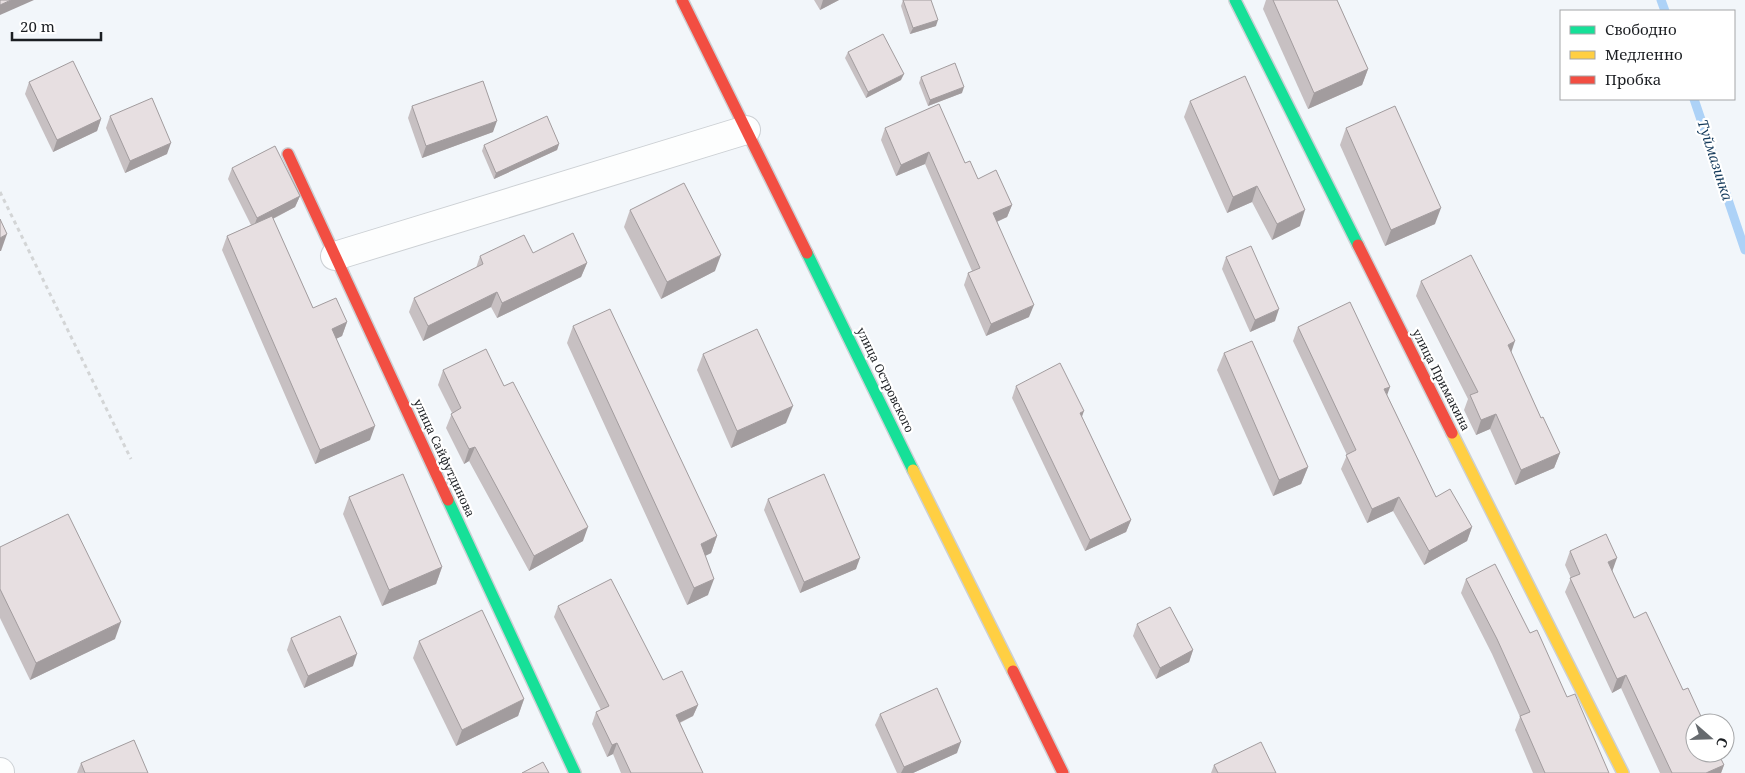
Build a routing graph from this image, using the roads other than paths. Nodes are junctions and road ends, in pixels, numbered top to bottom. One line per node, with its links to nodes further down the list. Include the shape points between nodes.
1 (682, 0): 3 (street, улица Островского)
2 (1235, 0): 8 (street, улица Примакина)
3 (746, 130): 5 (street); 6 (street, улица Островского)
4 (288, 154): 5 (street, улица Сайфутдинова)
5 (335, 256): 7 (street, улица Сайфутдинова)
6 (1058, 770)
7 (575, 773)
8 (1623, 773)

